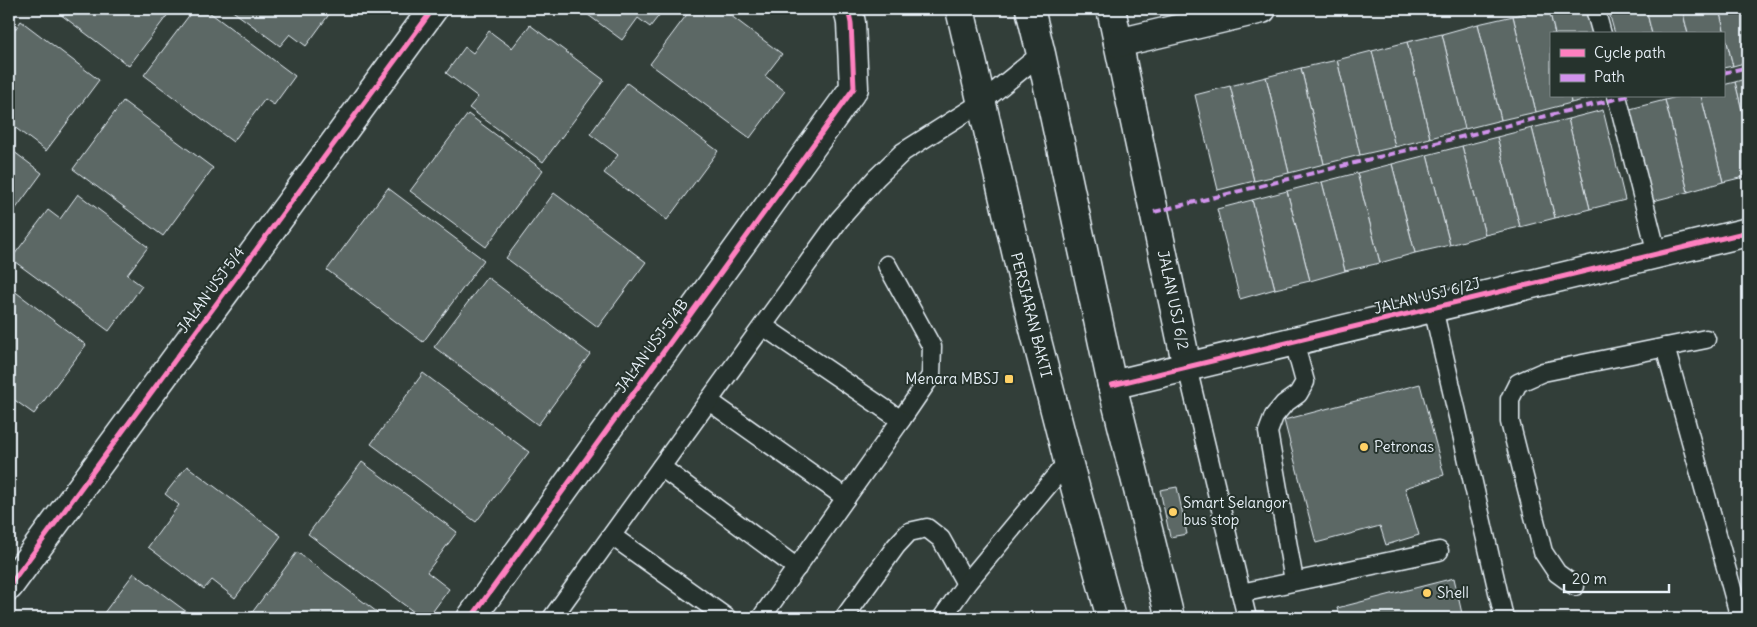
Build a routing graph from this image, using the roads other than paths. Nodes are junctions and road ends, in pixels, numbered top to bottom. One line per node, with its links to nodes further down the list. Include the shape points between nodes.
1 (433, 9): 33 (street, JALAN USJ 5/4)
2 (848, 9): 37 (street, JALAN USJ 5/4B, via 854,88)
3 (960, 9): 12 (street, PERSIARAN BAKTI)
4 (1030, 9): 10 (street)
5 (1111, 9): 9 (street, JALAN USJ 6/2)
6 (1262, 9): 9 (street)
7 (1596, 9): 8 (lane)
8 (1602, 32)
9 (1118, 42): 21 (street, JALAN USJ 6/2)
10 (1041, 54): 12 (lane); 22 (street)
11 (1618, 98): 14 (lane)
12 (982, 102): 17 (lane, via 903,152 876,178 839,220); 25 (street, PERSIARAN BAKTI)
13 (1748, 232): 14 (street, JALAN USJ 6/2J)
14 (1657, 254): 16 (street, JALAN USJ 6/2J)
15 (887, 265): 24 (lane, via 932,348 931,376)
16 (1433, 308): 19 (street, JALAN USJ 6/2J); 45 (lane)
17 (763, 326): 23 (lane); 24 (lane)
18 (1706, 339): 20 (lane)
19 (1294, 342): 21 (street, JALAN USJ 6/2J); 31 (lane, via 1305,382 1298,394 1274,416 1268,432)
20 (1665, 347): 34 (lane, via 1543,372 1518,383 1510,399 1510,422 1543,552 1557,573); 46 (lane)
21 (1187, 367): 22 (street, JALAN USJ 6/2J); 35 (lane, JALAN USJ 6/2)
22 (1112, 385): 43 (street)
23 (709, 401): 26 (lane); 27 (lane)
24 (901, 420): 27 (lane)
25 (1068, 461): 32 (lane); 42 (street, PERSIARAN BAKTI)
26 (661, 468): 28 (lane); 30 (lane)
27 (846, 498): 30 (lane)
28 (612, 536): 36 (lane); 38 (lane)
29 (1439, 551): 31 (lane)
30 (797, 568): 39 (lane)
31 (1294, 581): 35 (lane)
32 (966, 584): 40 (lane, via 941,539 927,528 909,532); 41 (lane)
33 (9, 586)
34 (1575, 586)
35 (1241, 593): 44 (lane, JALAN USJ 6/2)
36 (560, 616)
37 (471, 618)
38 (727, 618)
39 (761, 618)
40 (844, 618)
41 (942, 618)
42 (1111, 618)
43 (1170, 618)
44 (1247, 618)
45 (1504, 618)
46 (1740, 618)

